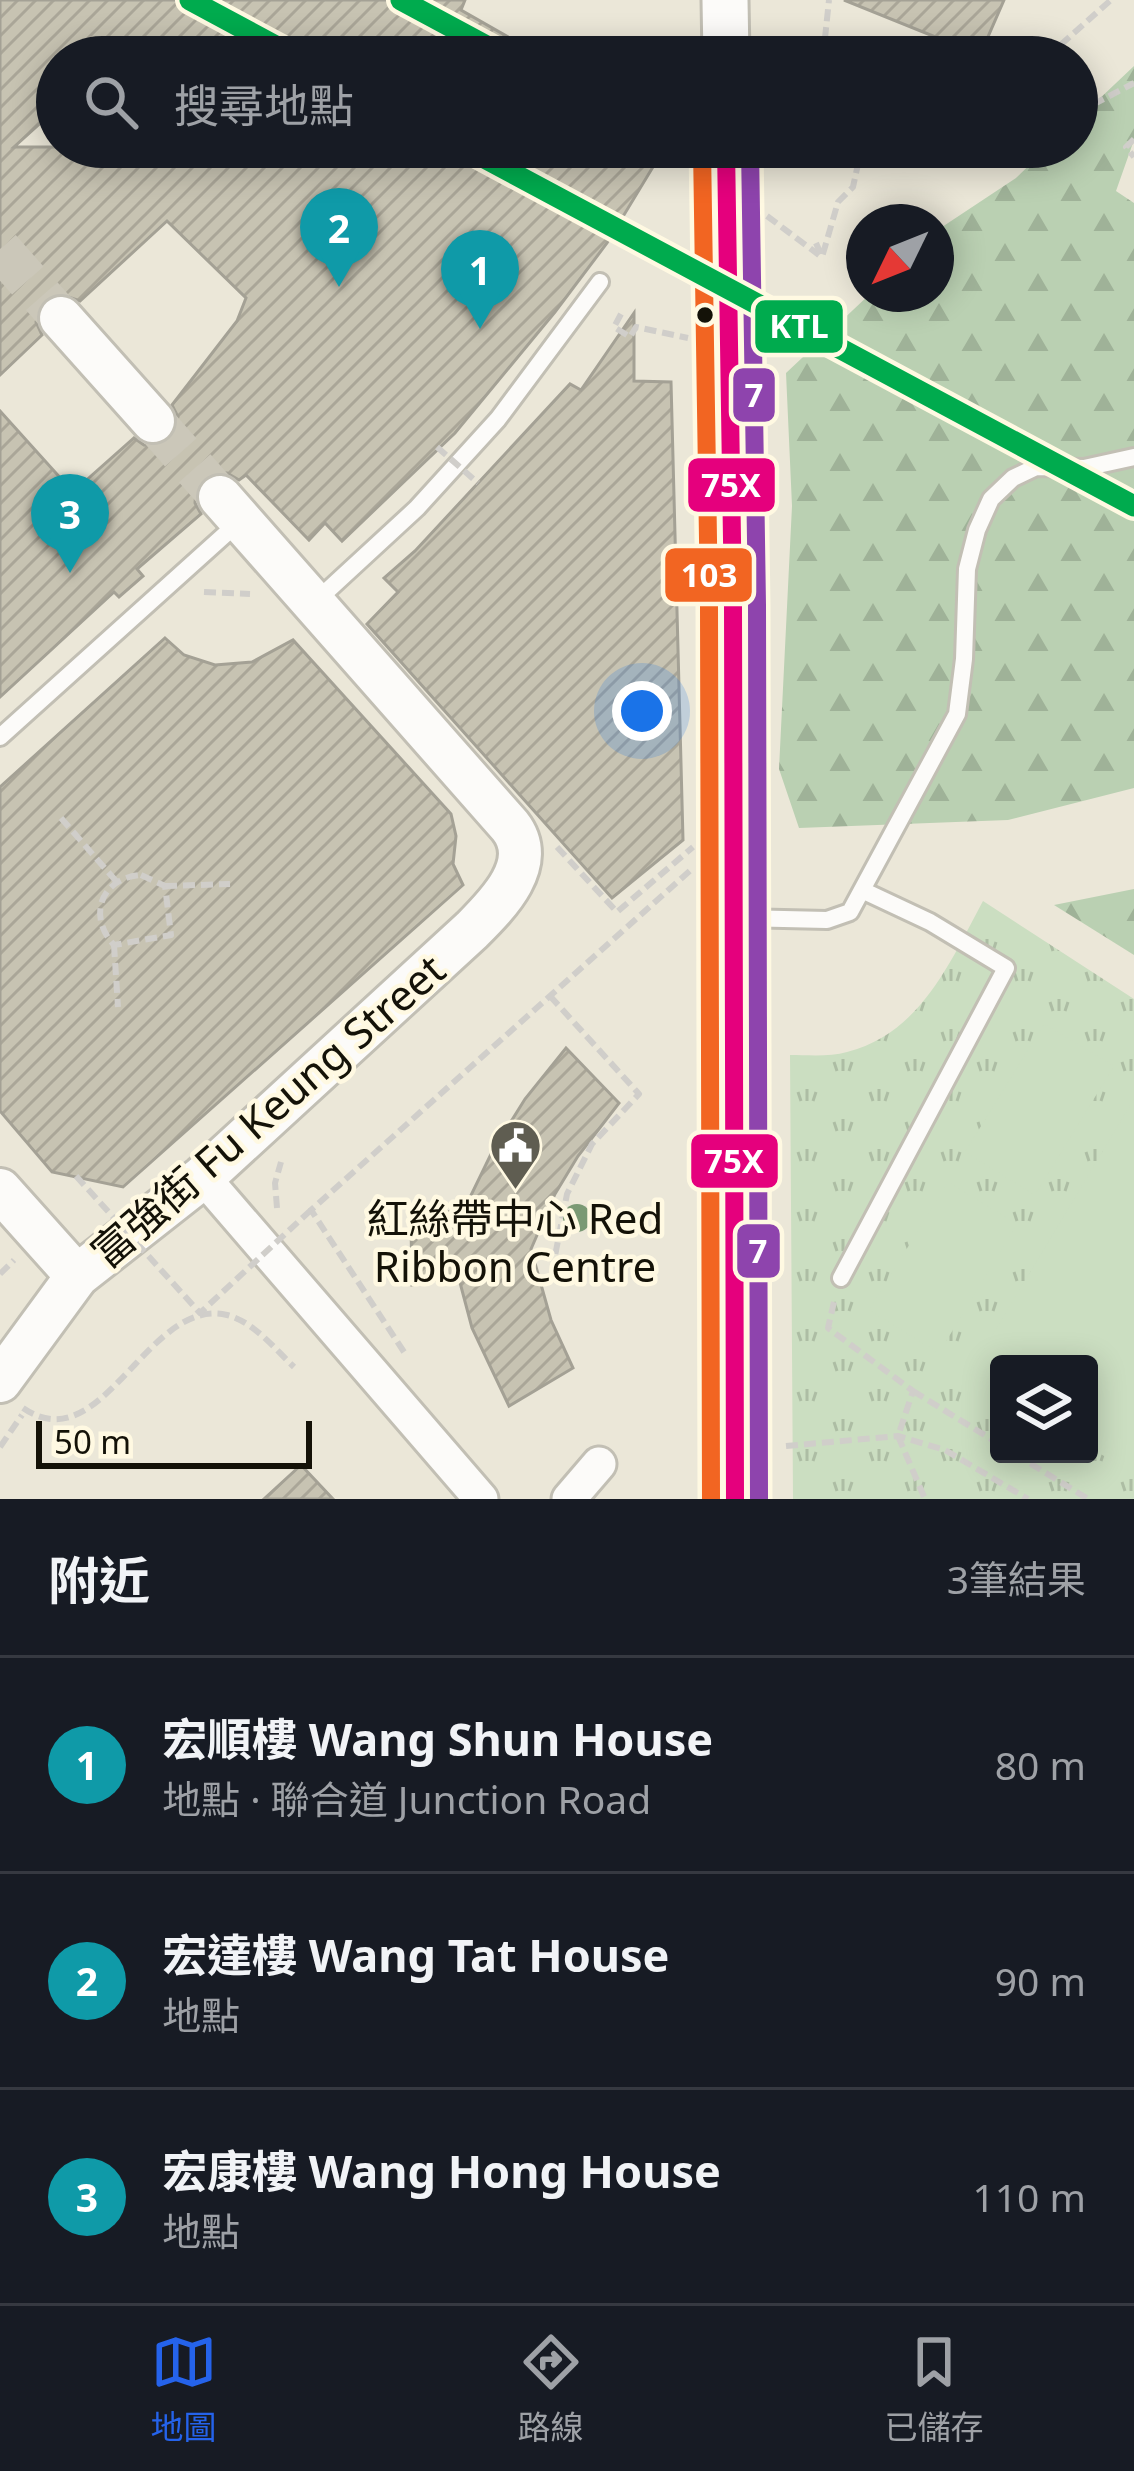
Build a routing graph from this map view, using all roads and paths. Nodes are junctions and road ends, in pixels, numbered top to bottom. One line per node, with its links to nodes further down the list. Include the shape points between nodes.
1 (725, 0): 4 (main road)
2 (829, 0): 5 (path)
3 (1111, 0): 6 (path)
4 (726, 36)
5 (826, 36)
6 (1071, 36)
7 (1134, 83): 8 (path)
8 (1098, 102)
9 (1134, 139): 10 (path, via 1126,147)
10 (1134, 157)
11 (726, 168): 35 (main road)
12 (857, 168): 15 (path)
13 (758, 208): 15 (path)
14 (816, 243): 15 (path)
15 (821, 257)
16 (600, 283): 27 (lane, via 498,418)
17 (621, 314): 19 (path, via 614,326 630,337 636,327)
18 (61, 318): 20 (street)
19 (692, 338)
20 (153, 421)
21 (437, 447): 23 (path, bridge)
22 (1134, 457): 34 (lane, via 1036,467 992,500 964,587 957,714)
23 (478, 483)
24 (230, 509): 27 (street); 28 (lane)
25 (264, 598): 26 (path, via 228,590)
26 (187, 600)
27 (314, 604): 30 (street)
28 (0, 737)
29 (61, 818): 31 (path)
30 (525, 828): 37 (path, via 617,912 692,847 693,868); 41 (street, 富強街 Fu Keung Street, via 500,902)
31 (116, 881): 33 (path, via 141,875); 36 (path, via 99,913)
32 (230, 884): 33 (path)
33 (165, 886): 36 (path, via 171,935)
34 (864, 891): 35 (lane, via 850,913 827,920); 52 (lane, via 1006,968)
35 (734, 918): 67 (main road)
36 (114, 945): 38 (path)
37 (550, 996): 44 (path); 48 (path, via 640,1094 592,1144 567,1194)
38 (118, 1007)
39 (289, 1144): 46 (path, via 274,1202)
40 (76, 1176): 54 (path, bridge)
41 (203, 1177): 51 (street, 富強街 Fu Keung Street); 65 (street)
42 (0, 1190): 51 (street)
43 (123, 1209): 45 (path)
44 (311, 1210): 54 (path, bridge); 55 (path, via 405,1360)
45 (106, 1224)
46 (297, 1240)
47 (161, 1256): 50 (path)
48 (555, 1256)
49 (242, 1262): 53 (path)
50 (145, 1268)
51 (77, 1276): 58 (street, 富強街 Fu Keung Street)
52 (841, 1278): 57 (path, via 827,1328)
53 (258, 1279)
54 (200, 1313): 56 (path, via 254,1329); 58 (path, via 81,1413 45,1421)
55 (386, 1344)
56 (294, 1367)
57 (913, 1390): 59 (path); 60 (path)
58 (22, 1395): 62 (path)
59 (898, 1436): 61 (path); 68 (path); 69 (path, via 945,1450)
60 (990, 1438)
61 (786, 1446)
62 (0, 1447)
63 (1030, 1463): 70 (path)
64 (599, 1465): 66 (street)
65 (481, 1499)
66 (569, 1499)
67 (735, 1499)
68 (925, 1499)
69 (1028, 1499)
70 (1088, 1499)

